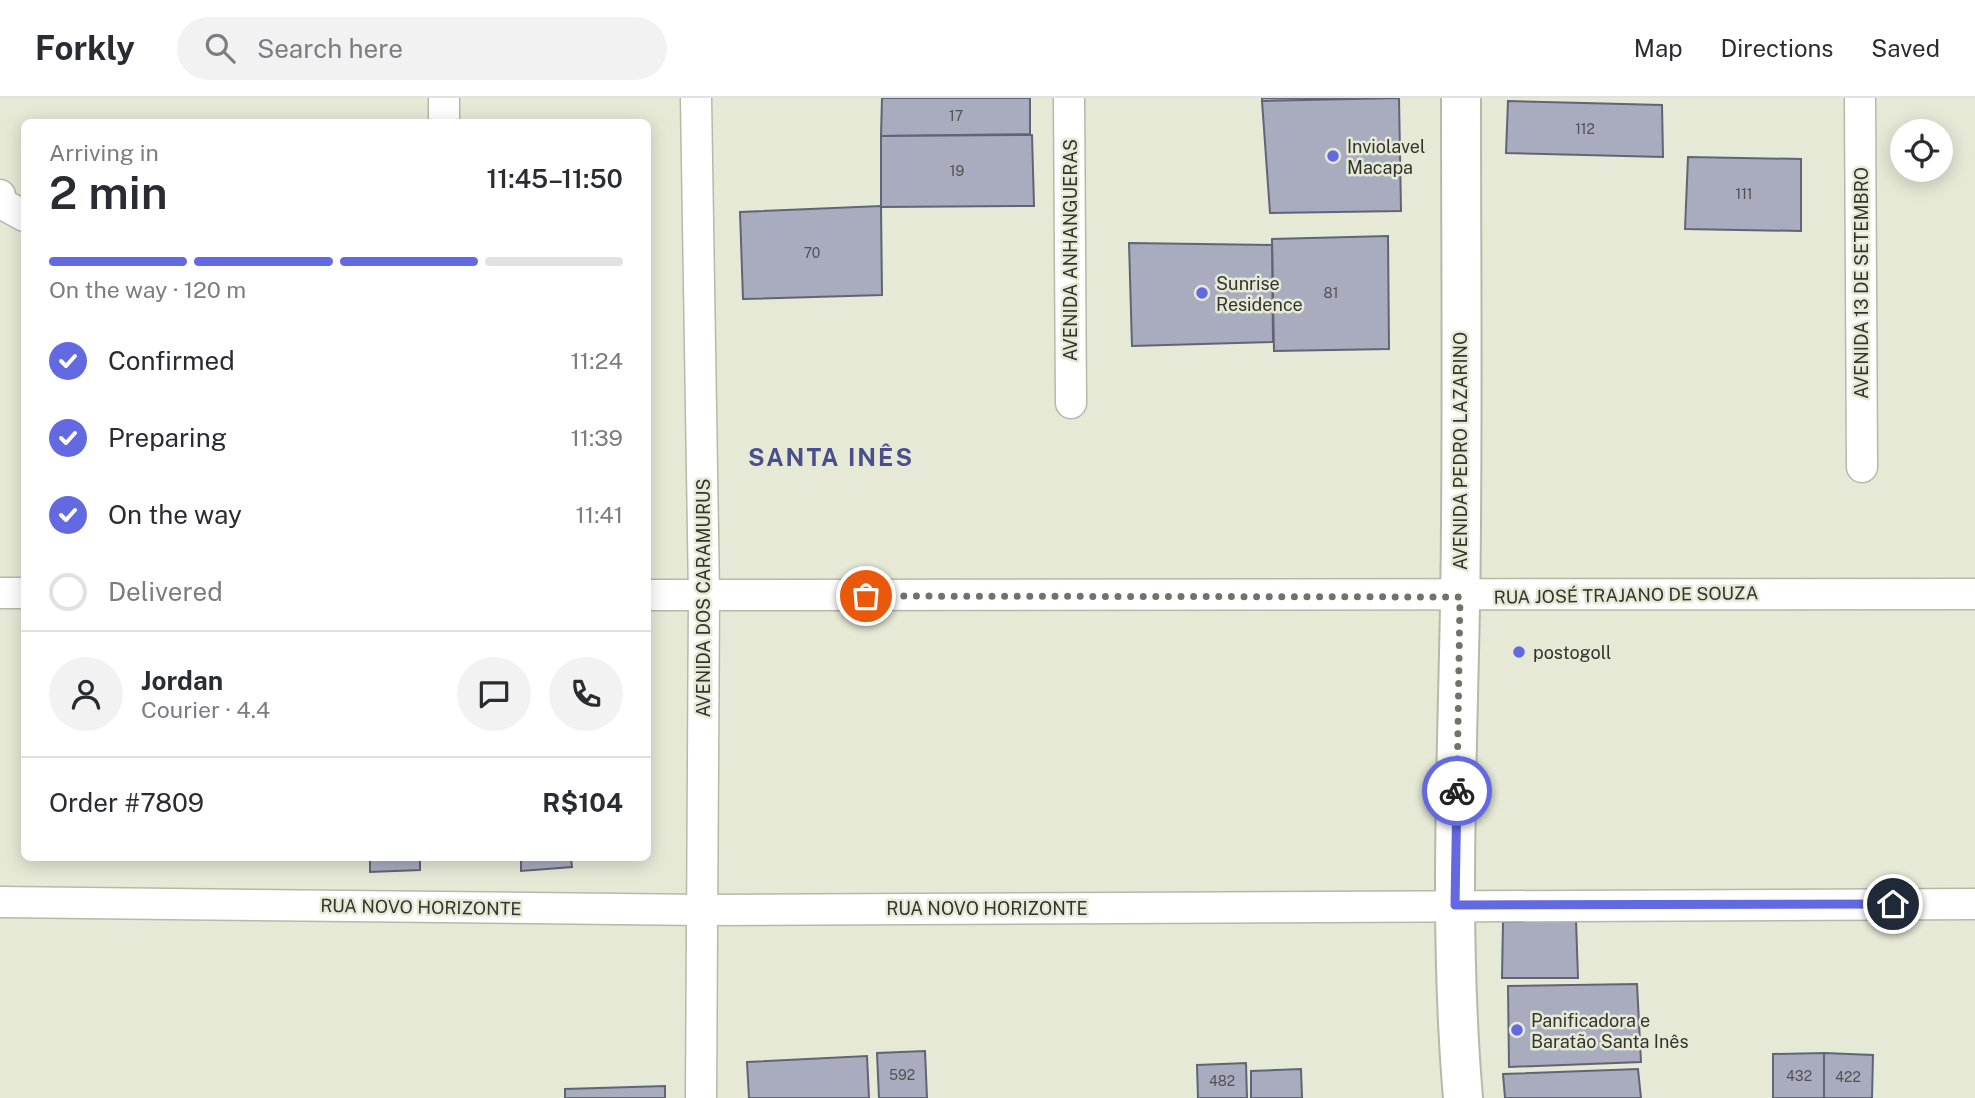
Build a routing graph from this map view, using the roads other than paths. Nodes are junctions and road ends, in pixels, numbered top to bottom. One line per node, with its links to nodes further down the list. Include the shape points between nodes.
1 (444, 98): 6 (street)
2 (696, 98): 15 (street, AVENIDA DOS CARAMURUS)
3 (1069, 98): 9 (street, AVENIDA ANHANGUERAS)
4 (1461, 98): 16 (main road, AVENIDA PEDRO LAZARINO)
5 (1860, 98): 10 (street, AVENIDA 13 DE SETEMBRO)
6 (444, 119)
7 (0, 195): 8 (street, via 1,203)
8 (21, 214)
9 (1071, 402)
10 (1862, 467)
11 (0, 593): 12 (street)
12 (21, 593)
13 (1975, 594): 16 (street, RUA JOSÉ TRAJANO DE SOUZA)
14 (651, 595): 15 (street, RUA JOSÉ TRAJANO DE SOUZA)
15 (704, 595): 16 (street, RUA JOSÉ TRAJANO DE SOUZA); 20 (street, AVENIDA DOS CARAMURUS)
16 (1460, 597): 19 (main road, AVENIDA PEDRO LAZARINO)
17 (0, 902): 20 (street, RUA NOVO HORIZONTE)
18 (1975, 904): 19 (street, RUA NOVO HORIZONTE)
19 (1455, 905): 20 (street, RUA NOVO HORIZONTE); 21 (main road, AVENIDA PEDRO LAZARINO)
20 (704, 910): 22 (street, AVENIDA DOS CARAMURUS)
21 (1455, 1014): 23 (main road, AVENIDA PEDRO LAZARINO); 24 (main road, AVENIDA PEDRO LAZARINO)
22 (701, 1098)
23 (1441, 1098)
24 (1463, 1098)

